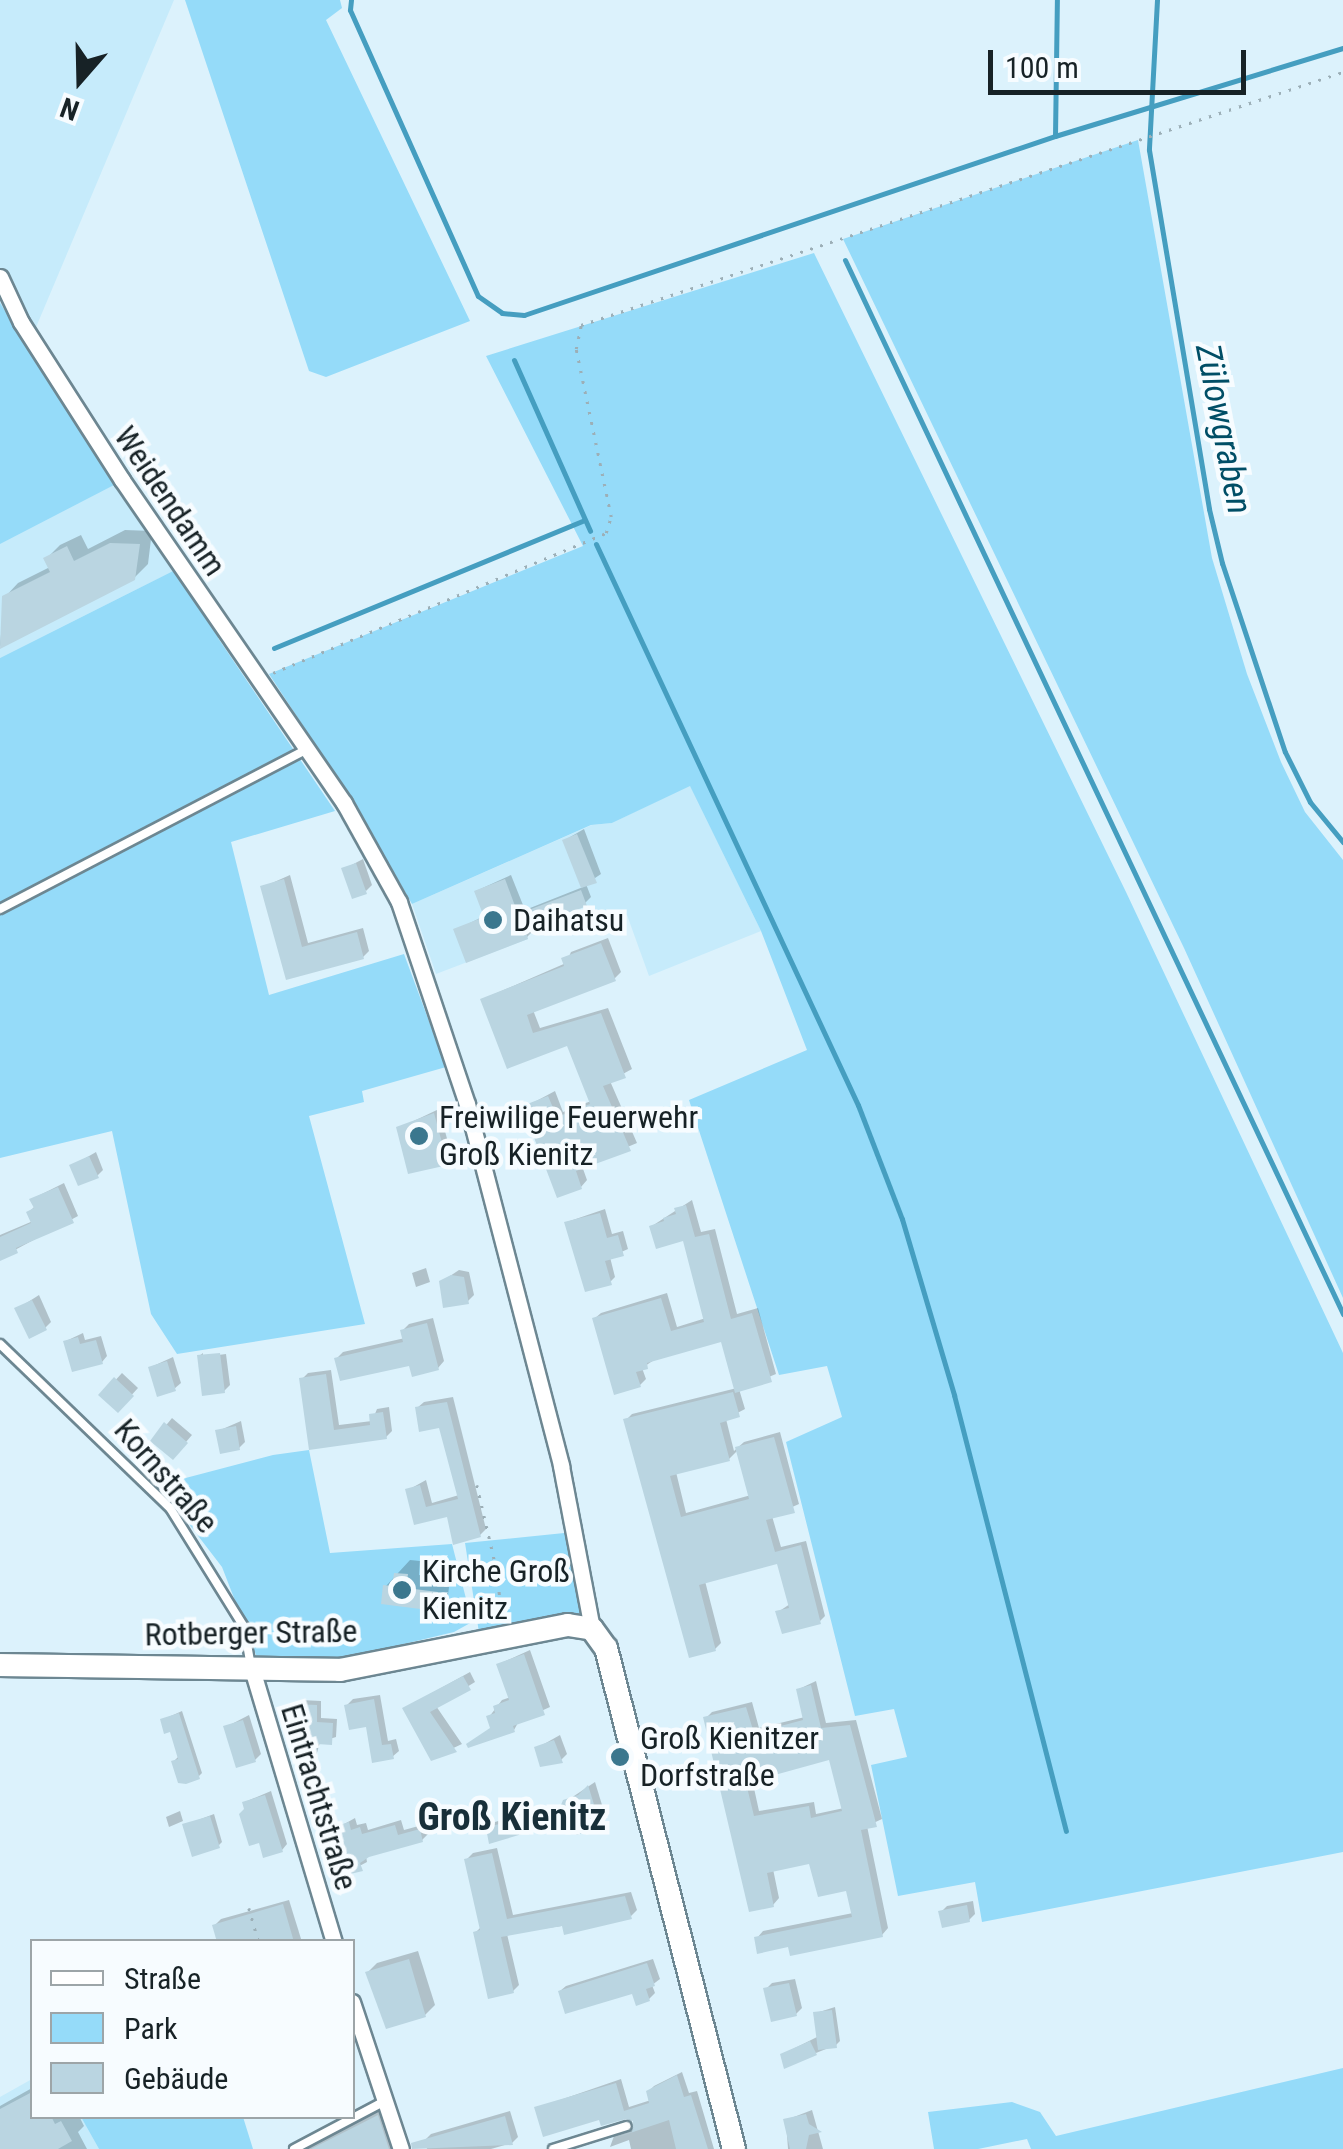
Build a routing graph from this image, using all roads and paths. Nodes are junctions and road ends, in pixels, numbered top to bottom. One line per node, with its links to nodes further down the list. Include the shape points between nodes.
1 (1343, 72): 3 (path, via 580,325 576,349 612,517 606,534)
2 (0, 277): 3 (street, Weidendamm, via 20,322)
3 (257, 680): 4 (street, Weidendamm)
4 (306, 750): 5 (lane); 8 (street, via 360,828 399,902 468,1104 561,1466)
5 (0, 909)
6 (0, 1344): 11 (lane, Kornstraße, via 170,1508 244,1627)
7 (477, 1485): 9 (path)
8 (592, 1629): 9 (main road, Rotberger Straße, via 568,1625); 23 (main road, via 606,1648)
9 (505, 1638): 11 (main road, Rotberger Straße, via 340,1670)
10 (0, 1665): 11 (main road, Rotberger Straße)
11 (252, 1669): 14 (street, Eintrachtstraße)
12 (249, 1908): 13 (path)
13 (258, 1939)
14 (333, 1939)
15 (355, 2012): 16 (street)
16 (383, 2102): 17 (lane); 21 (street)
17 (355, 2117)
18 (351, 2119): 20 (lane)
19 (627, 2126): 22 (lane)
20 (294, 2149)
21 (401, 2149)
22 (553, 2149)
23 (734, 2149)

